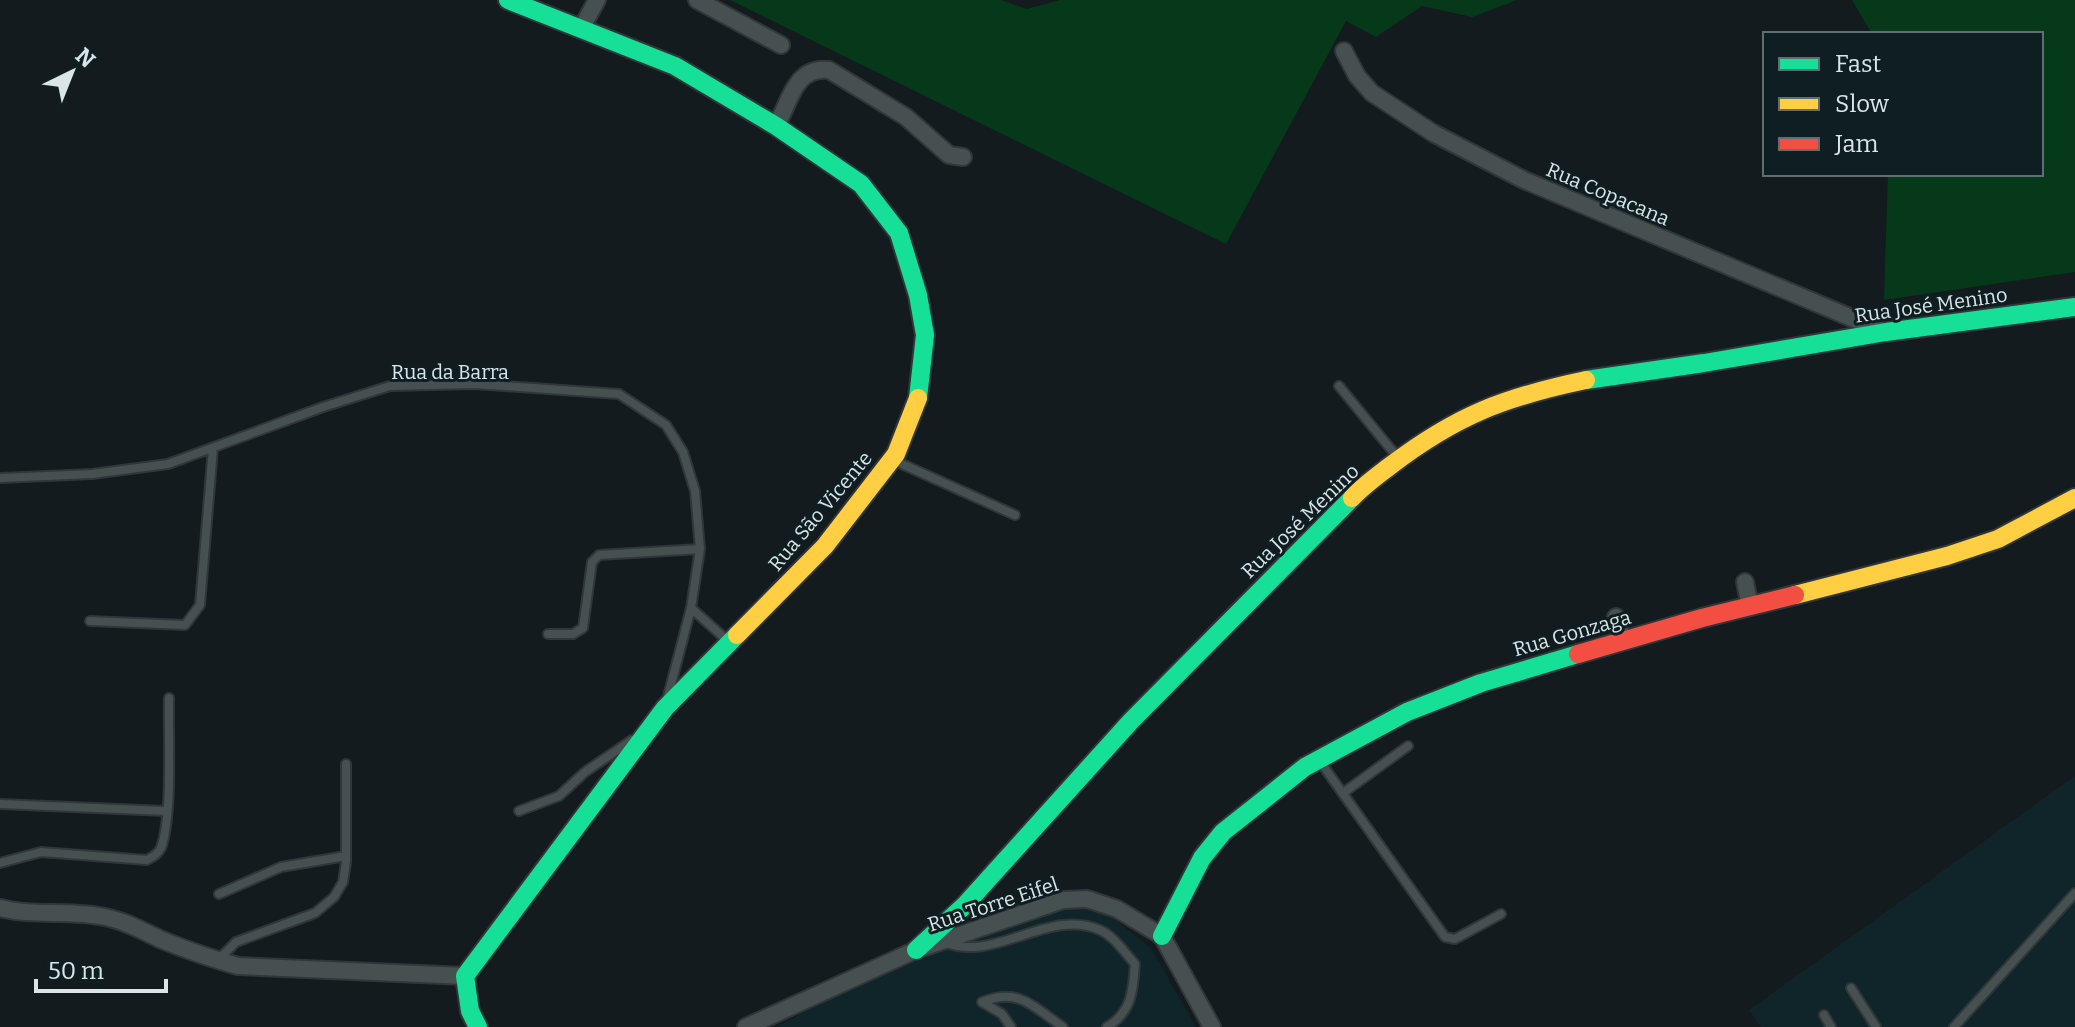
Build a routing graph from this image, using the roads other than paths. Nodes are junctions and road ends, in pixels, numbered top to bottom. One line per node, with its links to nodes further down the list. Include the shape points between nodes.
1 (508, 0): 4 (street, Rua São Vicente)
2 (597, 0): 4 (street)
3 (697, 0): 5 (street)
4 (581, 29): 7 (street, Rua São Vicente, via 675,66)
5 (781, 45)
6 (1344, 51): 10 (street, Rua Copacana, via 1372,93 1433,133 1524,180)
7 (776, 126): 8 (street, via 797,81 812,71 829,70 906,117 949,155); 13 (street, Rua São Vicente, via 861,184 899,233 925,335 918,397)
8 (963, 157)
9 (2075, 307): 10 (street, Rua José Menino)
10 (1886, 332): 14 (street, Rua José Menino, via 1528,392 1474,412)
11 (1339, 386): 14 (lane)
12 (213, 448): 15 (lane, Rua da Barra, via 168,464); 18 (lane, Rua da Barra, via 390,386 475,384 619,394 666,425 683,452 695,491); 23 (lane, via 200,605 194,616 185,625)
13 (892, 459): 17 (lane); 26 (street, Rua São Vicente, via 825,546)
14 (1399, 459): 45 (street, Rua José Menino, via 1358,491 1131,721 964,906)
15 (0, 478)
16 (2075, 498): 20 (street, Rua Gonzaga, via 1972,548)
17 (1015, 515)
18 (700, 549): 21 (lane, Rua da Barra); 24 (lane, via 599,555 592,562 583,628 573,634)
19 (1745, 582): 20 (street)
20 (1750, 606): 25 (street, Rua Gonzaga)
21 (691, 608): 26 (lane); 28 (lane, Rua da Barra)
22 (1616, 617): 25 (street)
23 (90, 621)
24 (548, 634)
25 (1623, 641): 31 (street, Rua Gonzaga, via 1481,683 1407,712)
26 (730, 643): 28 (street, Rua São Vicente)
27 (169, 698): 35 (lane)
28 (665, 708): 29 (street, Rua São Vicente)
29 (648, 731): 36 (lane, via 585,772 559,796); 47 (street, Rua São Vicente)
30 (1408, 746): 33 (lane)
31 (1319, 759): 33 (lane); 43 (street, Rua Gonzaga, via 1223,832 1202,858)
32 (346, 764): 37 (lane)
33 (1343, 793): 42 (lane, via 1445,937 1455,939)
34 (0, 804): 35 (lane)
35 (166, 811): 38 (lane, via 161,848 147,860 41,852)
36 (519, 811)
37 (346, 856): 40 (lane, via 281,867); 46 (lane, via 343,882 326,905 236,942)
38 (0, 863)
39 (2075, 893): 58 (lane)
40 (219, 894)
41 (0, 908): 46 (street, via 102,916)
42 (1501, 914)
43 (1162, 936): 44 (street, Rua Torre Eifel, via 1117,909 1087,899 1063,900); 55 (street)
44 (943, 942): 45 (street, Rua Torre Eifel); 54 (lane, via 977,947 1059,926 1102,930 1135,964 1130,1002)
45 (916, 950): 51 (street)
46 (217, 960): 47 (street, via 238,966)
47 (465, 976): 50 (street)
48 (1851, 988): 57 (lane)
49 (1824, 1015): 56 (lane)
50 (478, 1027)
51 (746, 1027)
52 (1011, 1027): 53 (lane, via 982,1002 1017,996)
53 (1063, 1027)
54 (1107, 1027)
55 (1212, 1027)
56 (1831, 1027)
57 (1876, 1027)
58 (1954, 1027)

